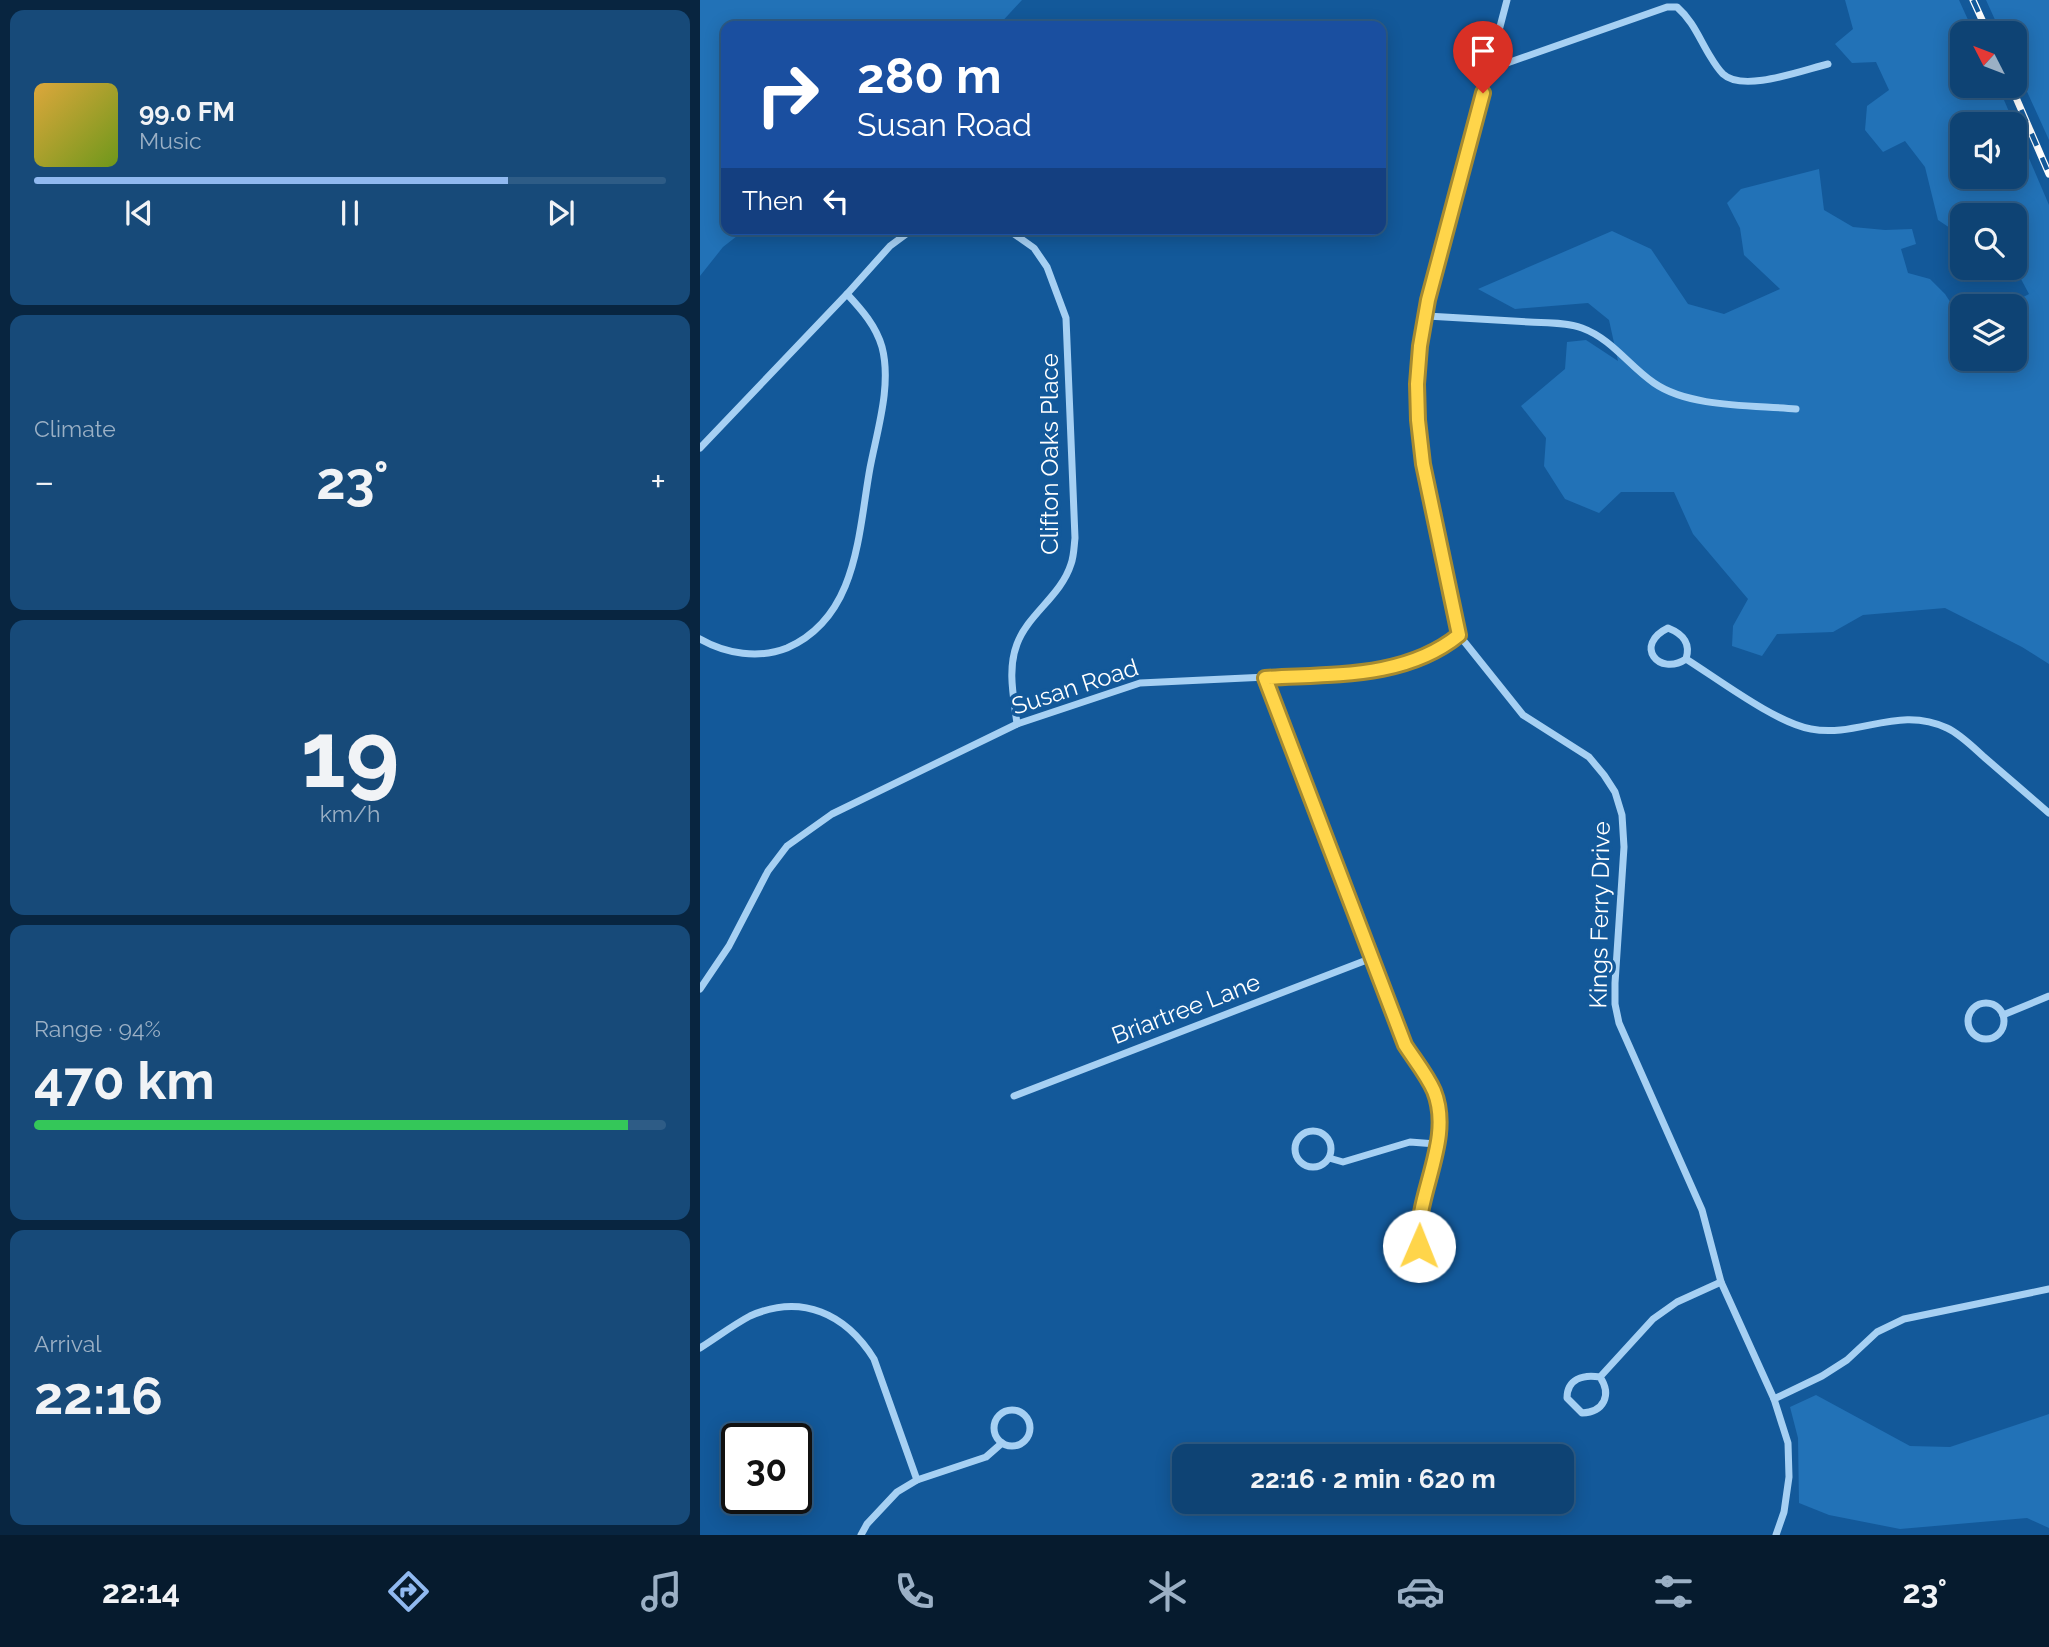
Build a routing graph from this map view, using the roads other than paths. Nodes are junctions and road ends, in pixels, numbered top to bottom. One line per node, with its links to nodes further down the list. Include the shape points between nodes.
1 (1507, 0): 3 (street)
2 (1828, 64): 3 (street, via 1751,83 1724,75 1688,16 1676,7)
3 (1490, 69): 7 (street)
4 (905, 235): 6 (street)
5 (1016, 235): 14 (street, Clifton Oaks Place, via 1034,248 1047,267 1066,318 1074,538 1067,574 1017,644 1011,669)
6 (847, 294): 9 (street); 11 (street, via 865,313 882,348 884,390 847,584 818,628 771,654 752,655)
7 (1426, 316): 8 (street, via 1581,327 1618,350 1656,385 1679,396); 10 (street, via 1419,359 1418,420)
8 (1796, 409)
9 (700, 448)
10 (1459, 635): 13 (street, Susan Road, via 1427,656 1374,672); 24 (street, Kings Ferry Drive, via 1523,715 1589,758 1615,792 1622,815 1623,847 1615,993 1619,1023 1702,1210)
11 (700, 639)
12 (1686, 659): 12 (street, via 1686,639 1677,632 1668,628 1651,641 1654,658 1662,664); 15 (street, via 1784,721 1810,729 1839,731 1901,718 1947,728)
13 (1265, 678): 14 (street, Susan Road, via 1140,683); 16 (street)
14 (1017, 724): 17 (street, Susan Road, via 832,814 787,846)
15 (2049, 813)
16 (1372, 958): 20 (street, Briartree Lane); 21 (street, via 1405,1045 1433,1091 1440,1115)
17 (700, 989)
18 (2049, 996): 19 (street)
19 (2003, 1016): 19 (street, via 1996,1006 1984,1003 1972,1010 1969,1025 1978,1037 1994,1037 2003,1028)
20 (1014, 1096)
21 (1436, 1144): 22 (street, via 1410,1142 1343,1162); 23 (street, via 1418,1223)
22 (1329, 1158): 22 (street, via 1330,1144 1319,1132 1307,1132 1296,1143 1295,1154 1305,1166 1320,1166)
23 (1422, 1264)
24 (1721, 1282): 27 (street, via 1653,1319); 28 (street, Kings Ferry Drive)
25 (2049, 1289): 28 (street, via 1904,1319 1877,1332 1822,1376)
26 (700, 1348): 30 (street, via 750,1316 772,1310 793,1306 834,1317 851,1328 874,1359)
27 (1600, 1377): 27 (street, via 1578,1378 1567,1390 1567,1398 1582,1413 1601,1407 1606,1397)
28 (1774, 1399): 32 (street, Kings Ferry Drive, via 1788,1443 1789,1477)
29 (1002, 1443): 29 (street, via 1014,1446 1027,1439 1030,1427 1022,1413 1010,1410 997,1418 994,1433); 30 (street, via 986,1457)
30 (917, 1480): 31 (street, via 884,1504)
31 (861, 1535)
32 (1776, 1535)

